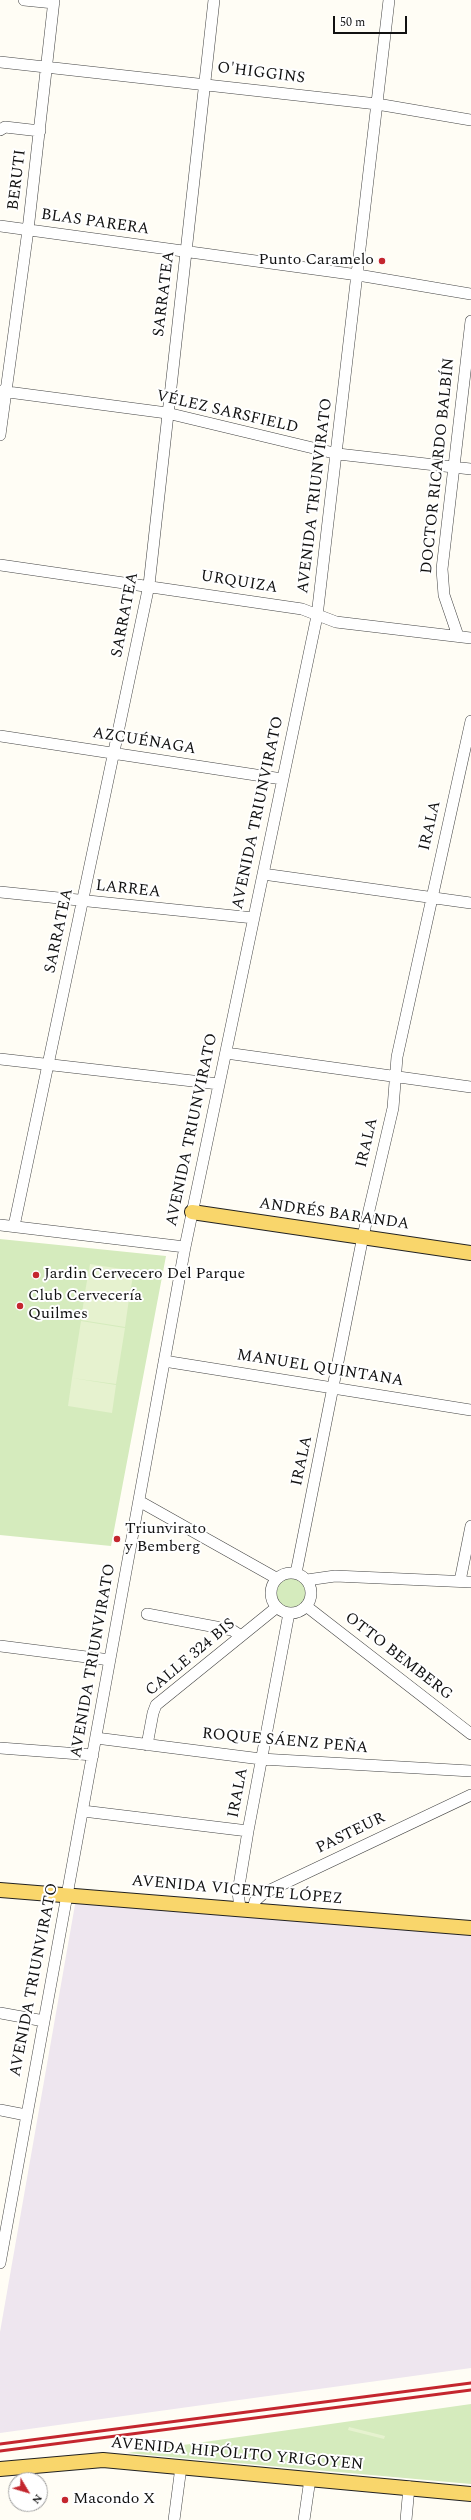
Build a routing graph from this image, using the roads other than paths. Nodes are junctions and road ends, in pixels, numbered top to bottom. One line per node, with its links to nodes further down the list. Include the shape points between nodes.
1 (24, 0): 4 (street)
2 (214, 0): 7 (street, SARRATEA)
3 (389, 0): 8 (street, AVENIDA TRIUNVIRATO)
4 (54, 2): 6 (street, BERUTI)
5 (0, 62): 6 (street, O'HIGGINS)
6 (47, 68): 7 (street, O'HIGGINS); 11 (street, BERUTI)
7 (205, 84): 8 (street, O'HIGGINS); 14 (street, SARRATEA)
8 (377, 104): 9 (street, O'HIGGINS); 15 (street, AVENIDA TRIUNVIRATO)
9 (471, 120)
10 (0, 130): 11 (street, via 5,127)
11 (40, 130): 13 (street, BERUTI)
12 (0, 226): 13 (street, BLAS PARERA)
13 (28, 230): 14 (street, BLAS PARERA); 18 (street, BERUTI)
14 (186, 252): 15 (street, BLAS PARERA); 19 (street, SARRATEA)
15 (358, 275): 16 (street, BLAS PARERA); 21 (street, AVENIDA TRIUNVIRATO)
16 (471, 294)
17 (471, 321): 22 (street, DOCTOR RICARDO BALBÍN)
18 (3, 391): 19 (street, VÉLEZ SARSFIELD); 20 (street, BERUTI)
19 (167, 413): 21 (street, VÉLEZ SARSFIELD); 25 (street, SARRATEA)
20 (0, 435)
21 (338, 454): 22 (street, VÉLEZ SARSFIELD); 26 (street, AVENIDA TRIUNVIRATO)
22 (455, 467): 23 (street, VÉLEZ SARSFIELD); 27 (street, DOCTOR RICARDO BALBÍN, via 442,581)
23 (471, 469)
24 (0, 565): 25 (street, URQUIZA)
25 (150, 585): 26 (street, URQUIZA, via 302,609); 32 (street, SARRATEA)
26 (317, 616): 27 (street, URQUIZA, via 336,622); 33 (street, AVENIDA TRIUNVIRATO)
27 (458, 636): 28 (street, URQUIZA)
28 (471, 638)
29 (471, 721): 31 (street, IRALA)
30 (0, 736): 32 (street, AZCUÉNAGA)
31 (468, 748): 36 (street, IRALA)
32 (114, 754): 33 (street, AZCUÉNAGA); 37 (street, SARRATEA)
33 (282, 779): 34 (street, AVENIDA TRIUNVIRATO)
34 (263, 874): 36 (street); 39 (street, AVENIDA TRIUNVIRATO)
35 (0, 892): 37 (street, LARREA)
36 (431, 898): 38 (street); 43 (street, IRALA, via 397,1057)
37 (83, 901): 39 (street, LARREA); 42 (street, SARRATEA)
38 (471, 903)
39 (254, 918): 40 (street, AVENIDA TRIUNVIRATO)
40 (226, 1053): 43 (street); 44 (street, AVENIDA TRIUNVIRATO)
41 (0, 1059): 42 (street)
42 (49, 1065): 44 (street); 48 (street, SARRATEA)
43 (397, 1075): 45 (street); 49 (street, IRALA, via 393,1108)
44 (219, 1084): 46 (street, AVENIDA TRIUNVIRATO)
45 (471, 1086)
46 (192, 1212): 49 (main road, ANDRÉS BARANDA); 50 (street, AVENIDA TRIUNVIRATO)
47 (0, 1224): 48 (street)
48 (14, 1226): 50 (street)
49 (363, 1236): 51 (main road, ANDRÉS BARANDA); 53 (street, IRALA)
50 (185, 1247): 52 (street, AVENIDA TRIUNVIRATO)
51 (471, 1253)
52 (164, 1360): 53 (street, MANUEL QUINTANA); 55 (street, AVENIDA TRIUNVIRATO)
53 (334, 1386): 54 (street, MANUEL QUINTANA); 57 (street, IRALA)
54 (471, 1410)
55 (139, 1501): 58 (street); 68 (street, AVENIDA TRIUNVIRATO)
56 (471, 1526): 60 (street)
57 (296, 1573): 58 (street, via 289,1572); 59 (street)
58 (276, 1578): 63 (street, via 271,1596)
59 (307, 1580): 60 (street, via 335,1576); 62 (street, via 311,1593)
60 (460, 1581): 61 (street)
61 (471, 1582)
62 (306, 1606): 64 (street); 69 (street, OTTO BEMBERG)
63 (277, 1607): 64 (street); 66 (street, CALLE 324 BIS)
64 (289, 1613): 74 (street, IRALA)
65 (148, 1614): 66 (street, via 232,1630)
66 (241, 1636): 71 (street, CALLE 324 BIS, via 156,1706 152,1712)
67 (0, 1646): 68 (street)
68 (110, 1660): 70 (street, AVENIDA TRIUNVIRATO)
69 (471, 1734)
70 (96, 1738): 71 (street, ROQUE SÁENZ PEÑA); 73 (street, AVENIDA TRIUNVIRATO)
71 (147, 1745): 74 (street, ROQUE SÁENZ PEÑA)
72 (0, 1748): 73 (street)
73 (93, 1755): 77 (street, AVENIDA TRIUNVIRATO)
74 (261, 1759): 75 (street, ROQUE SÁENZ PEÑA); 78 (street, IRALA)
75 (471, 1771)
76 (471, 1795): 81 (street, PASTEUR, via 264,1893)
77 (83, 1811): 78 (street); 80 (street, AVENIDA TRIUNVIRATO)
78 (248, 1831): 81 (street, IRALA, via 238,1892)
79 (0, 1890): 80 (main road, AVENIDA VICENTE LÓPEZ)
80 (67, 1895): 81 (main road, AVENIDA VICENTE LÓPEZ); 84 (street, AVENIDA TRIUNVIRATO)
81 (247, 1909): 82 (main road, AVENIDA VICENTE LÓPEZ)
82 (471, 1928)
83 (0, 2013): 84 (street)
84 (44, 2021): 86 (street, AVENIDA TRIUNVIRATO)
85 (0, 2110): 86 (street)
86 (26, 2115): 87 (street, AVENIDA TRIUNVIRATO)
87 (0, 2263)
88 (181, 2467): 89 (main road, AVENIDA HIPÓLITO YRIGOYEN, via 93,2460); 90 (main road, AVENIDA HIPÓLITO YRIGOYEN); 93 (street)
89 (0, 2469)
90 (310, 2479): 91 (main road, AVENIDA HIPÓLITO YRIGOYEN); 94 (street)
91 (409, 2487): 92 (main road, AVENIDA HIPÓLITO YRIGOYEN); 95 (street)
92 (471, 2494)
93 (174, 2520)
94 (304, 2520)
95 (406, 2520)

